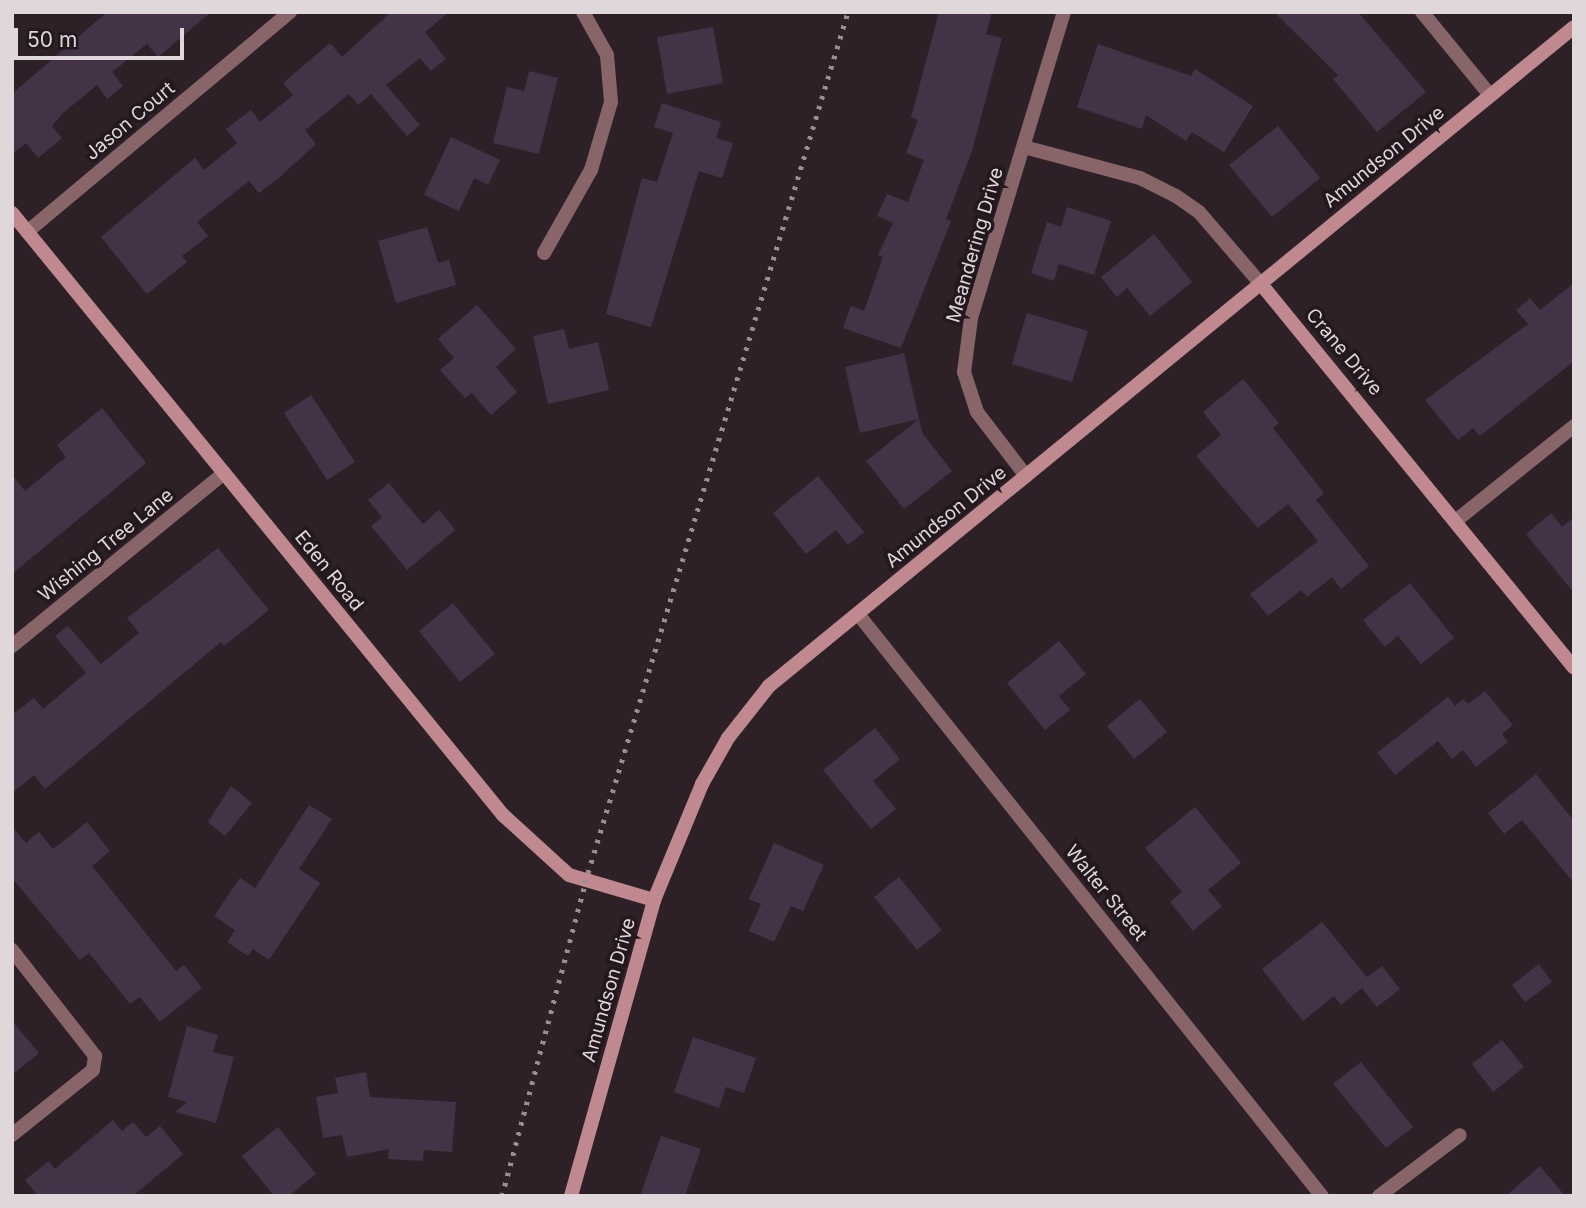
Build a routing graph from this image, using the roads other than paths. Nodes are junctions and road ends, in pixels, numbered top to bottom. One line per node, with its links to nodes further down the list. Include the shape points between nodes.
1 (290, 12): 9 (street, Jason Court)
2 (583, 12): 10 (street, via 607,55 611,102 591,170)
3 (1064, 12): 7 (street, Meandering Drive)
4 (1422, 12): 6 (street)
5 (1574, 27): 6 (street, Amundson Drive)
6 (1490, 95): 11 (street, Amundson Drive)
7 (1024, 146): 11 (street, Crane Drive, via 1140,178 1176,196 1199,212); 14 (street, Meandering Drive, via 971,318 964,372 977,412)
8 (12, 213): 9 (street, Eden Road)
9 (27, 232): 13 (street, Eden Road)
10 (544, 253)
11 (1261, 284): 14 (street, Amundson Drive); 15 (street, Crane Drive)
12 (1574, 426): 15 (street)
13 (224, 473): 17 (street, Wishing Tree Lane); 19 (street, Eden Road, via 503,815 553,866 585,883)
14 (1026, 476): 16 (street, Amundson Drive)
15 (1458, 519): 18 (street, Crane Drive)
16 (858, 614): 19 (street, Amundson Drive, via 769,686 728,738 702,784); 24 (street, Walter Street)
17 (12, 646)
18 (1574, 668)
19 (654, 900): 23 (street, Amundson Drive)
20 (12, 950): 21 (street, via 90,1044 93,1070)
21 (12, 1135)
22 (1460, 1135): 25 (street)
23 (570, 1196)
24 (1322, 1196)
25 (1380, 1196)

